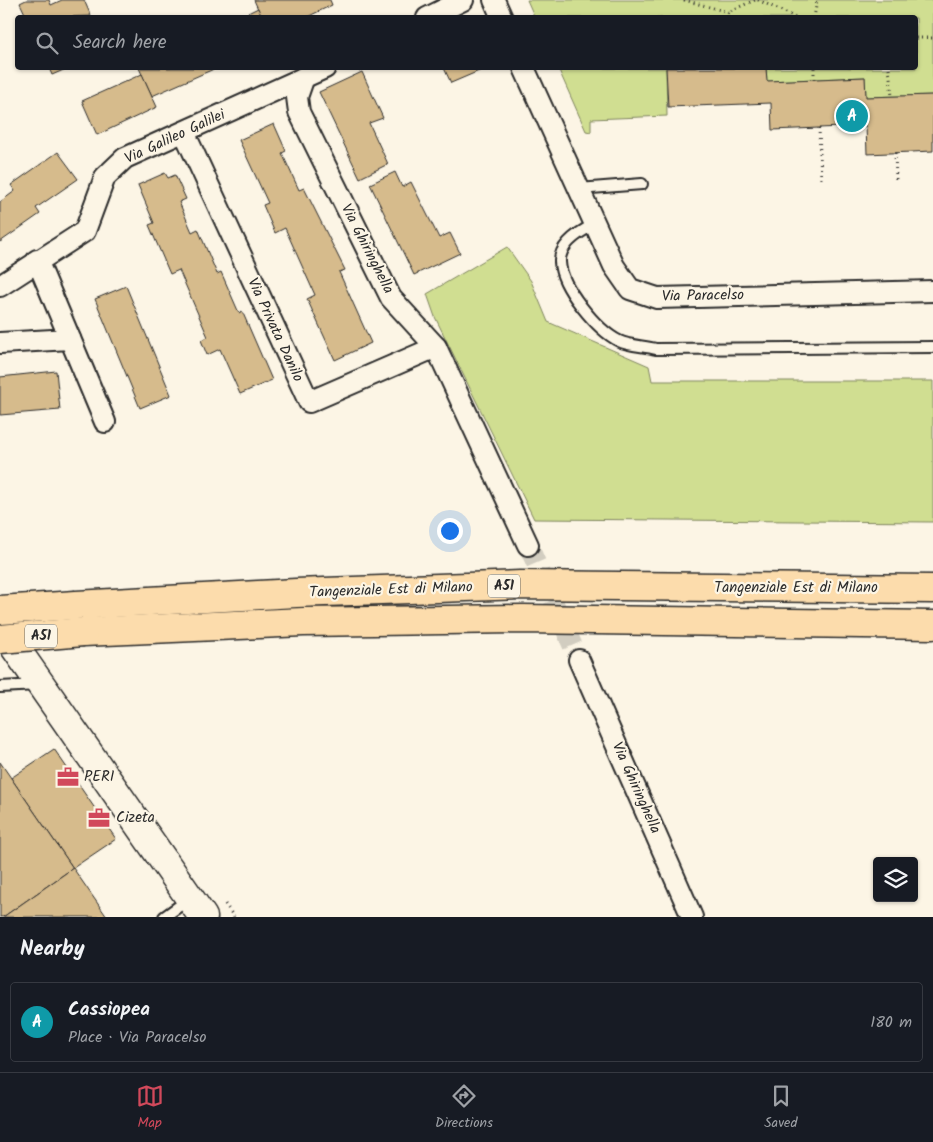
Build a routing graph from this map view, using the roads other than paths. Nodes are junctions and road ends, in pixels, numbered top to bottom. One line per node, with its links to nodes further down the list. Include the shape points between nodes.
1 (464, 0): 3 (street)
2 (494, 0): 4 (street)
3 (434, 15)
4 (501, 15)
5 (320, 70): 7 (street, Via Galileo Galilei)
6 (525, 70): 10 (street, Via Paracelso)
7 (304, 77): 8 (street, Via Galileo Galilei); 17 (street, Via Ghiringhella, via 297,97 299,112 328,172 391,298)
8 (184, 132): 12 (street, Via Galileo Galilei, via 125,158 105,177 85,231); 17 (street, Via Privata Danilo, via 309,402)
9 (642, 184): 10 (lane)
10 (579, 189): 11 (street, Via Paracelso)
11 (595, 224): 14 (street, Via Paracelso, via 614,266 630,289 657,298); 18 (lane, via 581,231 565,246 560,262 568,286 595,324 619,341 656,349)
12 (37, 260): 13 (street, Via Galileo Galilei); 15 (street)
13 (0, 286)
14 (933, 291)
15 (70, 339): 16 (street); 19 (street)
16 (0, 343)
17 (436, 347): 20 (street, Via Ghiringhella)
18 (933, 347)
19 (105, 422)
20 (528, 545)
21 (933, 589): 22 (highway, Tangenziale Est di Milano / A51, bridge, via 520,585 296,593)
22 (0, 610)
23 (933, 624): 25 (highway, Tangenziale Est di Milano / A51, bridge, via 523,619 304,622 82,632)
24 (0, 626): 27 (street)
25 (0, 640)
26 (579, 660): 31 (street, Via Ghiringhella)
27 (41, 685): 28 (lane); 29 (street)
28 (0, 687)
29 (196, 908): 30 (lane)
30 (164, 917)
31 (692, 917)

